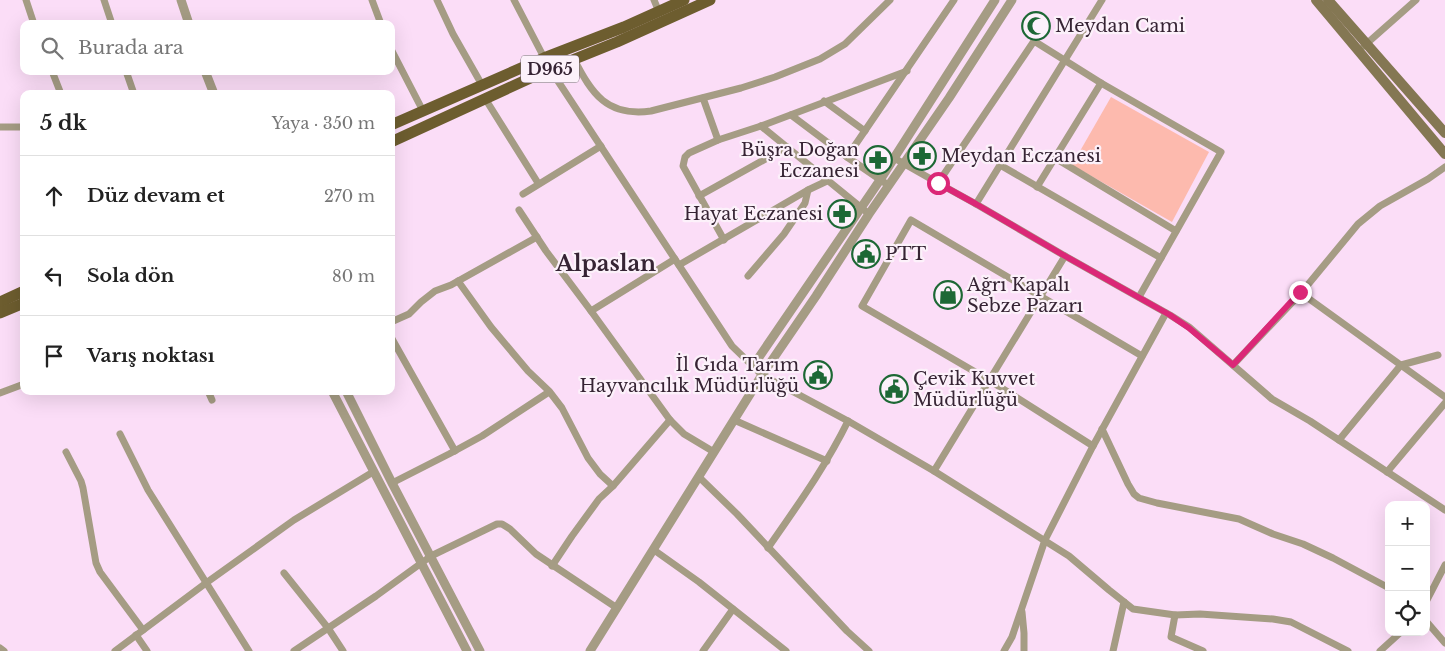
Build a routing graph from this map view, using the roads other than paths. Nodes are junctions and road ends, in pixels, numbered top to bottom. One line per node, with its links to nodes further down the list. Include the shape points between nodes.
1 (26, 0): 19 (street)
2 (104, 0): 20 (street)
3 (181, 0): 21 (street)
4 (372, 0): 22 (street)
5 (437, 0): 35 (street)
6 (514, 0): 26 (street)
7 (654, 0): 18 (street)
8 (684, 0): 18 (main road, D965)
9 (710, 0): 27 (main road, D965)
10 (890, 0): 39 (street, via 844,44 820,59 775,77)
11 (954, 0): 30 (street)
12 (995, 0): 56 (street)
13 (1012, 0): 58 (street)
14 (1102, 0): 28 (street)
15 (1316, 0): 24 (main road)
16 (1328, 0): 23 (main road)
17 (1416, 0): 23 (street)
18 (659, 12): 26 (main road, D965)
19 (33, 20)
20 (111, 20)
21 (188, 20)
22 (380, 20)
23 (1367, 44): 24 (street); 49 (main road)
24 (1358, 51): 54 (main road)
25 (395, 57): 42 (street)
26 (544, 58): 29 (street); 35 (main road, D965)
27 (574, 59): 29 (main road, D965); 39 (street, via 595,95 624,111 651,111)
28 (1066, 61): 34 (street); 59 (street); 63 (street, via 1034,41)
29 (550, 69): 40 (main road, D965); 52 (street)
30 (907, 71): 41 (street); 48 (street)
31 (54, 75): 36 (street)
32 (127, 75): 37 (street)
33 (207, 75): 38 (street)
34 (1101, 82): 57 (street); 74 (street, via 1221,152)
35 (482, 85): 42 (main road, D965)
36 (59, 90)
37 (133, 90)
38 (212, 90)
39 (703, 98): 51 (street)
40 (486, 100): 50 (main road, D965); 64 (street)
41 (824, 101): 43 (street); 48 (street)
42 (423, 111): 44 (main road, D965)
43 (791, 114): 45 (street); 55 (street)
44 (395, 123)
45 (761, 126): 51 (street); 53 (street)
46 (0, 127): 47 (street)
47 (20, 127)
48 (865, 131): 55 (street)
49 (1445, 133)
50 (395, 140)
51 (718, 140): 69 (street, via 689,153 683,161)
52 (601, 146): 64 (street); 79 (street)
53 (787, 147): 61 (street); 69 (street)
54 (1445, 154)
55 (847, 157): 62 (street)
56 (894, 158): 58 (street); 62 (street)
57 (1055, 158): 66 (street); 74 (street)
58 (903, 164): 63 (street); 65 (street)
59 (1000, 165): 66 (street); 70 (street)
60 (1445, 167): 82 (street, via 1369,215)
61 (827, 180): 67 (street); 71 (street)
62 (880, 180): 65 (street); 71 (street)
63 (938, 183): 70 (street)
64 (538, 184): 68 (street)
65 (888, 185): 73 (street)
66 (1037, 187): 78 (street)
67 (808, 190): 76 (street); 80 (street, via 805,203 784,234)
68 (523, 194)
69 (699, 196): 76 (street)
70 (976, 204): 77 (street)
71 (861, 208): 73 (street); 97 (street)
72 (519, 210): 75 (street)
73 (869, 214): 98 (street)
74 (1176, 231): 78 (street)
75 (537, 237): 81 (street); 88 (street)
76 (724, 240): 79 (street)
77 (1065, 256): 84 (street); 85 (street)
78 (1161, 258): 85 (street)
79 (677, 262): 88 (street); 97 (street, via 732,346)
80 (748, 276)
81 (458, 281): 91 (street, via 435,291 409,314); 101 (street, via 528,371)
82 (1300, 292): 95 (street); 96 (street)
83 (20, 293): 86 (main road)
84 (1040, 296): 94 (street); 99 (street); 99 (street, via 911,220 862,306)
85 (1139, 297): 90 (street)
86 (0, 301)
87 (20, 305): 89 (main road)
88 (591, 310): 109 (street)
89 (0, 313)
90 (1166, 313): 94 (street); 95 (street)
91 (395, 320)
92 (395, 344): 116 (street)
93 (1438, 355): 96 (street)
94 (1142, 356): 112 (street)
95 (1233, 365): 114 (street, via 1272,399)
96 (1401, 365): 106 (street); 114 (street)
97 (753, 366): 98 (street)
98 (762, 375): 110 (street); 111 (street)
99 (989, 380): 115 (street); 120 (street)
100 (20, 386): 102 (street)
101 (549, 392): 116 (street); 125 (street, via 562,408 588,458)
102 (0, 393)
103 (210, 395): 107 (street)
104 (334, 395): 121 (street)
105 (348, 395): 124 (street)
106 (1445, 397)
107 (212, 400)
108 (1445, 403): 122 (street)
109 (670, 420): 118 (street, via 684,434); 125 (street)
110 (734, 420): 118 (street); 119 (street)
111 (848, 421): 119 (street); 120 (street)
112 (1102, 429): 115 (street); 136 (street, via 1128,484 1139,498 1239,519 1303,544)
113 (120, 434): 135 (street, via 148,490)
114 (1339, 440): 122 (street)
115 (1093, 446): 127 (street)
116 (455, 451): 124 (street)
117 (66, 452): 145 (street, via 83,488 96,563)
118 (714, 452): 123 (street)
119 (827, 461): 128 (street)
120 (934, 471): 127 (street)
121 (373, 472): 131 (street); 135 (street, via 294,520)
122 (1387, 472): 126 (street)
123 (700, 477): 128 (street); 129 (street)
124 (392, 483): 130 (street)
125 (613, 486): 133 (street, via 599,499)
126 (1445, 510)
127 (1045, 540): 138 (street); 139 (street)
128 (768, 548): 161 (street)
129 (654, 550): 140 (street); 141 (street)
130 (431, 556): 131 (street); 133 (street, via 486,528 502,524); 157 (street)
131 (421, 563): 144 (street); 156 (street)
132 (1445, 565): 137 (street)
133 (552, 566): 140 (street)
134 (284, 573): 144 (street)
135 (206, 583): 145 (street); 153 (street)
136 (1385, 586)
137 (1430, 594)
138 (1124, 602): 142 (street, via 1133,609); 164 (street)
139 (1021, 607): 162 (street); 163 (street)
140 (617, 608): 158 (street)
141 (733, 610): 159 (street); 160 (street)
142 (1175, 615): 165 (street, via 1171,636); 166 (street, via 1200,614 1291,622)
143 (1430, 626): 148 (street)
144 (328, 628): 154 (street); 155 (street)
145 (143, 630): 146 (street)
146 (136, 635): 151 (street); 152 (street)
147 (1397, 636): 167 (street)
148 (1445, 643)
149 (0, 648): 150 (street)
150 (4, 651)
151 (115, 651)
152 (146, 651)
153 (249, 651)
154 (294, 651)
155 (342, 651)
156 (467, 651)
157 (480, 651)
158 (590, 651)
159 (702, 651)
160 (786, 651)
161 (868, 651)
162 (1004, 651)
163 (1024, 651)
164 (1113, 651)
165 (1202, 651)
166 (1348, 651)
167 (1380, 651)

